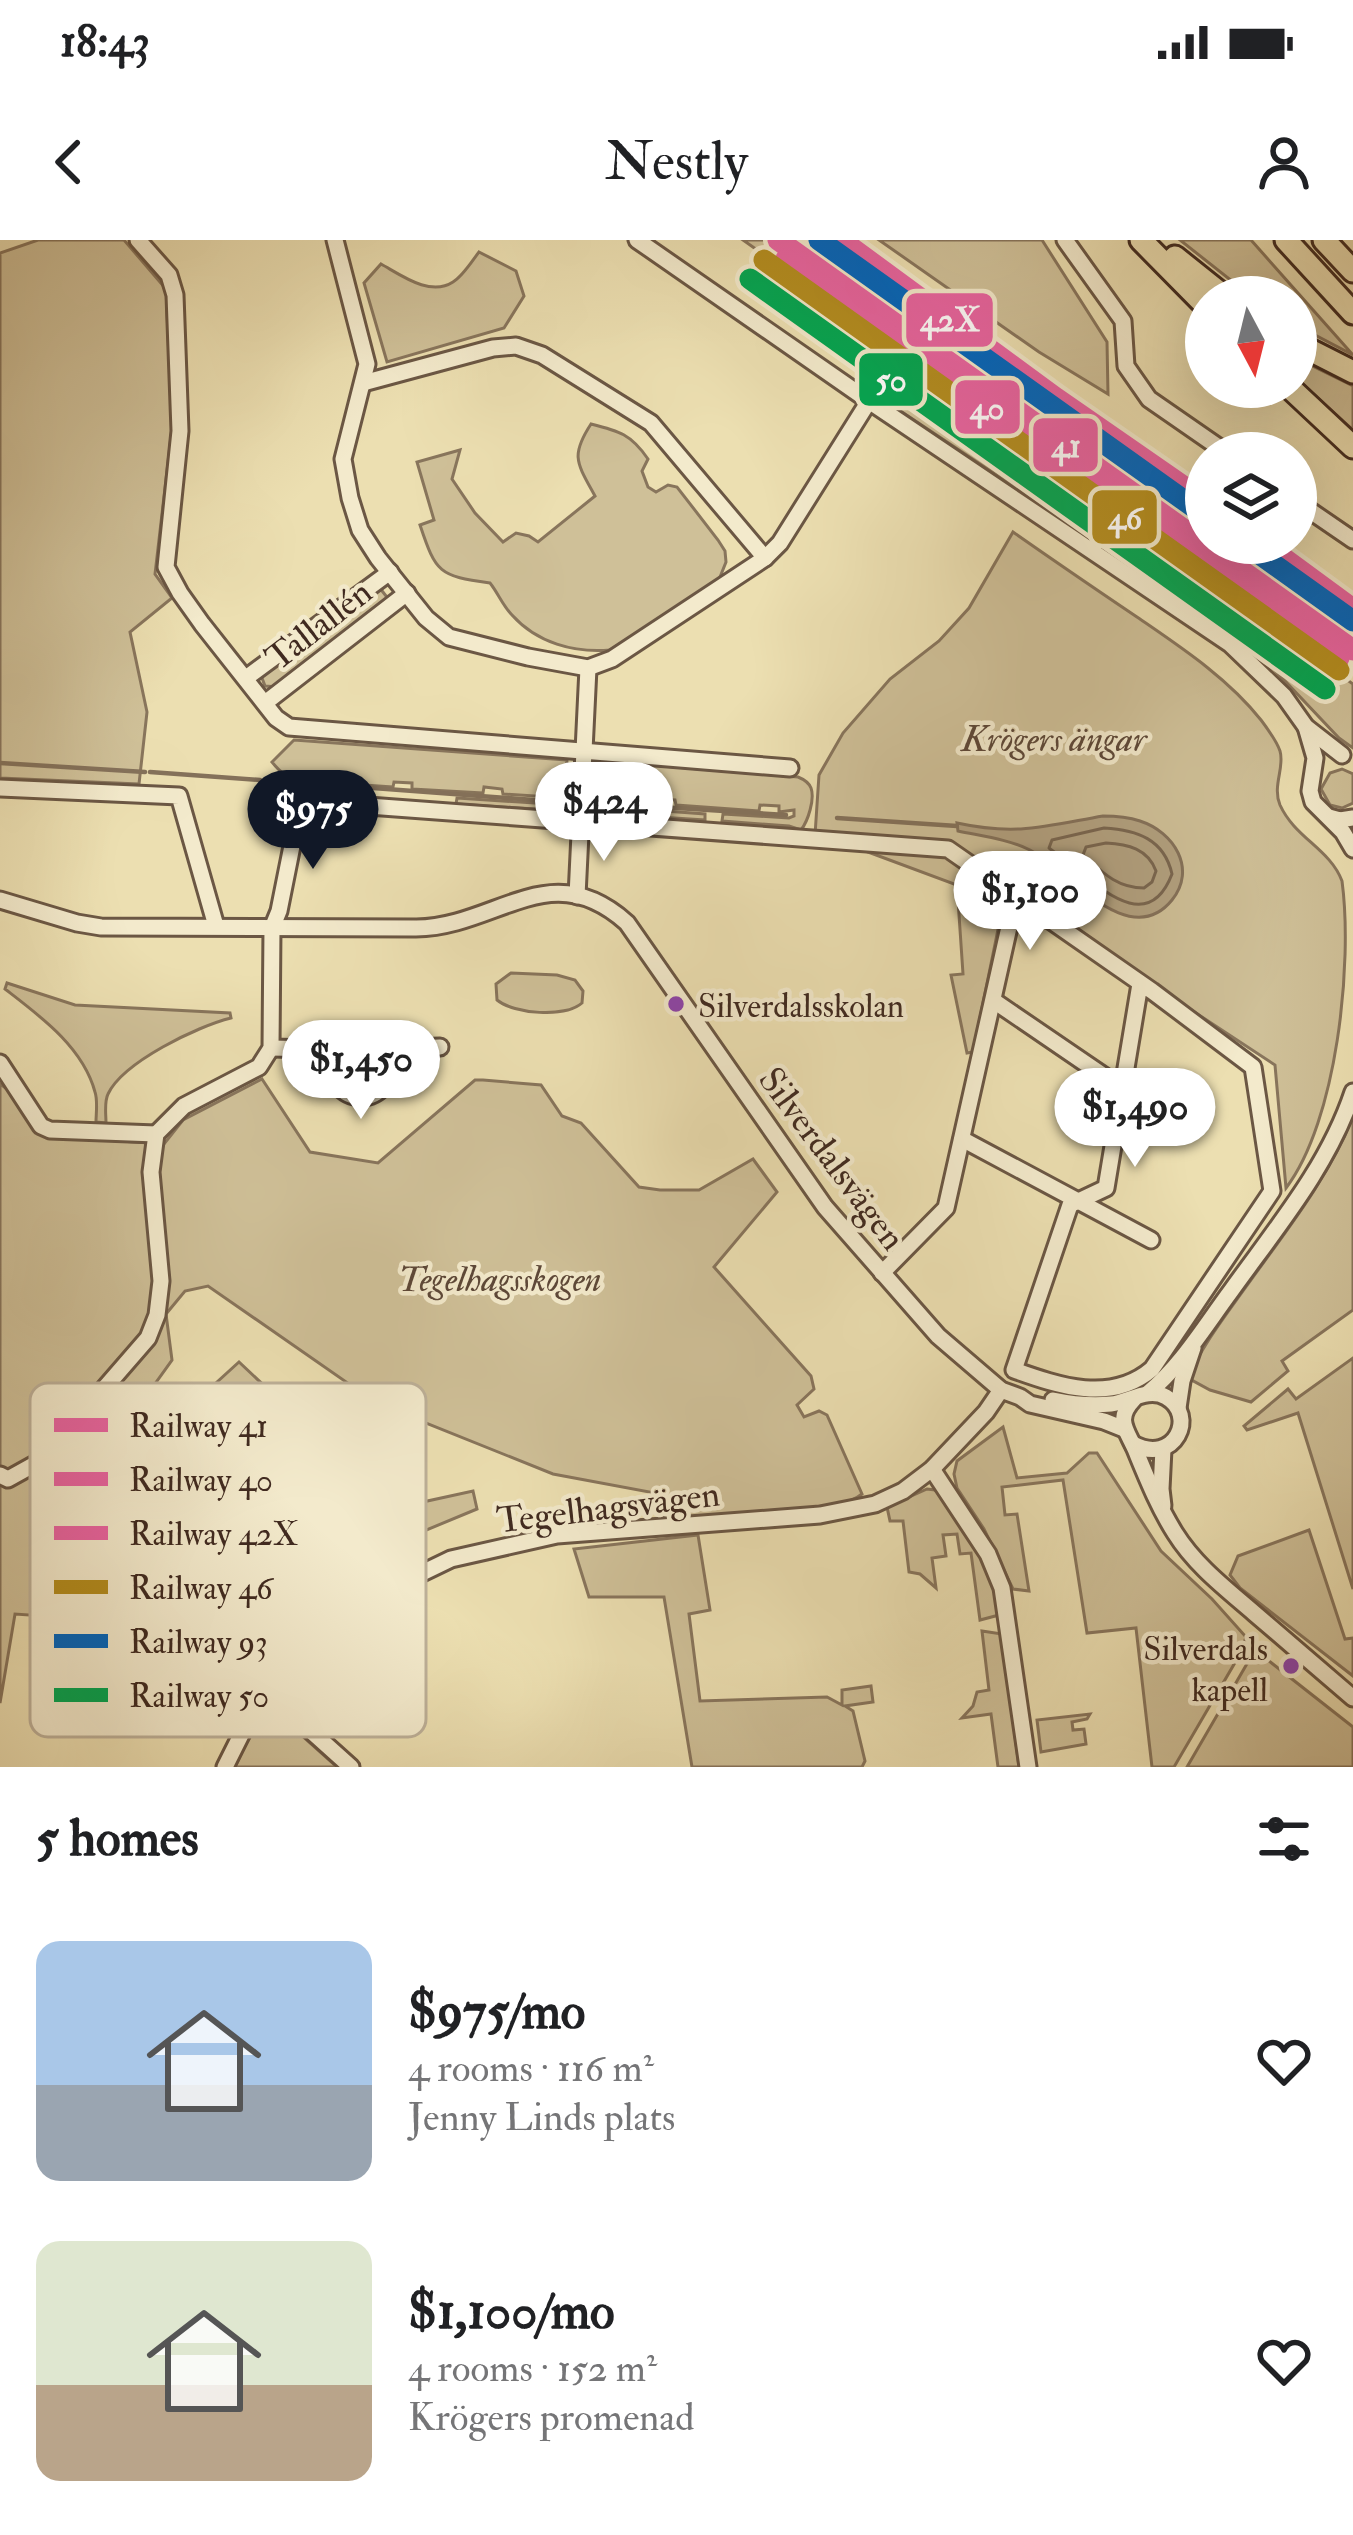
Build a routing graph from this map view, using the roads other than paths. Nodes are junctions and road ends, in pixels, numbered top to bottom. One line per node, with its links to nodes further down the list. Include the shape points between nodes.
1 (138, 240): 26 (street, via 169,275 175,295 180,431 166,567)
2 (335, 240): 15 (street, via 367,364)
3 (637, 240): 16 (street)
4 (1065, 240): 18 (street, via 1123,321 1126,366 1149,399)
5 (1141, 240): 11 (highway)
6 (1156, 240): 10 (highway)
7 (1286, 240): 12 (highway)
8 (1324, 240): 9 (highway)
9 (1353, 271)
10 (1200, 276)
11 (1185, 285)
12 (1353, 313)
13 (1317, 354): 14 (highway)
14 (1353, 372)
15 (363, 383): 22 (street, via 493,348 542,355 651,423); 23 (street, via 343,459 360,530)
16 (869, 400): 22 (street); 28 (street, via 1230,644)
17 (1311, 408): 19 (highway)
18 (1197, 432)
19 (1353, 447)
20 (1317, 515): 21 (street)
21 (1353, 540)
22 (765, 558): 25 (street)
23 (390, 572): 24 (street); 26 (street, Tallallén)
24 (407, 593): 25 (street, via 449,637); 27 (street, Tallallén)
25 (588, 668): 29 (street)
26 (246, 678): 27 (street)
27 (265, 703): 29 (street, via 290,727)
28 (1306, 727): 30 (street); 32 (street)
29 (585, 752): 31 (street); 36 (street)
30 (1348, 756): 32 (street)
31 (790, 768)
32 (1315, 770): 34 (street, via 1310,791)
33 (0, 788): 41 (street, via 178,796)
34 (1329, 817): 35 (street); 37 (street)
35 (1353, 818)
36 (581, 821): 38 (street); 39 (street, via 948,849); 42 (street, via 301,800)
37 (1353, 849)
38 (577, 896): 42 (street, via 545,892 434,928); 56 (street, Silverdalsvägen, via 627,923 825,1207)
39 (1016, 896): 43 (street); 44 (street)
40 (0, 900): 41 (street, via 101,927)
41 (216, 926): 42 (street)
42 (272, 928): 46 (street)
43 (1140, 984): 50 (street); 54 (street, via 1253,1067 1272,1191 1164,1354 1146,1374 1096,1390 1014,1370)
44 (994, 1001): 50 (street); 53 (street)
45 (440, 1047): 48 (street)
46 (271, 1048): 47 (street); 52 (street, via 259,1067 184,1106)
47 (326, 1049): 48 (street); 48 (street, via 334,1083 365,1097 393,1076)
48 (395, 1049)
49 (0, 1063): 52 (street, via 41,1126)
50 (1123, 1089): 54 (street, via 1106,1189)
51 (1353, 1092): 57 (street, via 1312,1178)
52 (155, 1135): 58 (street, via 157,1315)
53 (962, 1138): 54 (street); 56 (street, via 946,1208)
54 (1078, 1199): 55 (street)
55 (1151, 1240)
56 (882, 1273): 59 (street, Silverdalsvägen)
57 (1196, 1340): 60 (street); 62 (street)
58 (109, 1383)
59 (1001, 1390): 61 (street, Silverdalsvägen); 66 (street, Tegelhagsvägen)
60 (1141, 1396): 61 (street, Silverdalsvägen, via 1087,1405); 62 (street, via 1164,1395); 63 (street, via 1123,1419)
61 (1020, 1397): 63 (street, Silverdalsvägen, via 1104,1421)
62 (1178, 1408): 64 (street, via 1180,1428)
63 (1128, 1437): 64 (street); 68 (street)
64 (1163, 1449): 68 (street)
65 (30, 1467): 67 (street)
66 (932, 1469): 69 (street, Tegelhagsvägen, via 874,1504 820,1515 557,1535); 75 (street, via 1002,1588)
67 (0, 1475)
68 (1163, 1509): 70 (street, via 1200,1565)
69 (426, 1571)
70 (1353, 1698)
71 (240, 1737): 73 (street, Tegelhagsvägen)
72 (318, 1737): 74 (street)
73 (225, 1767)
74 (351, 1767)
75 (1028, 1767)

